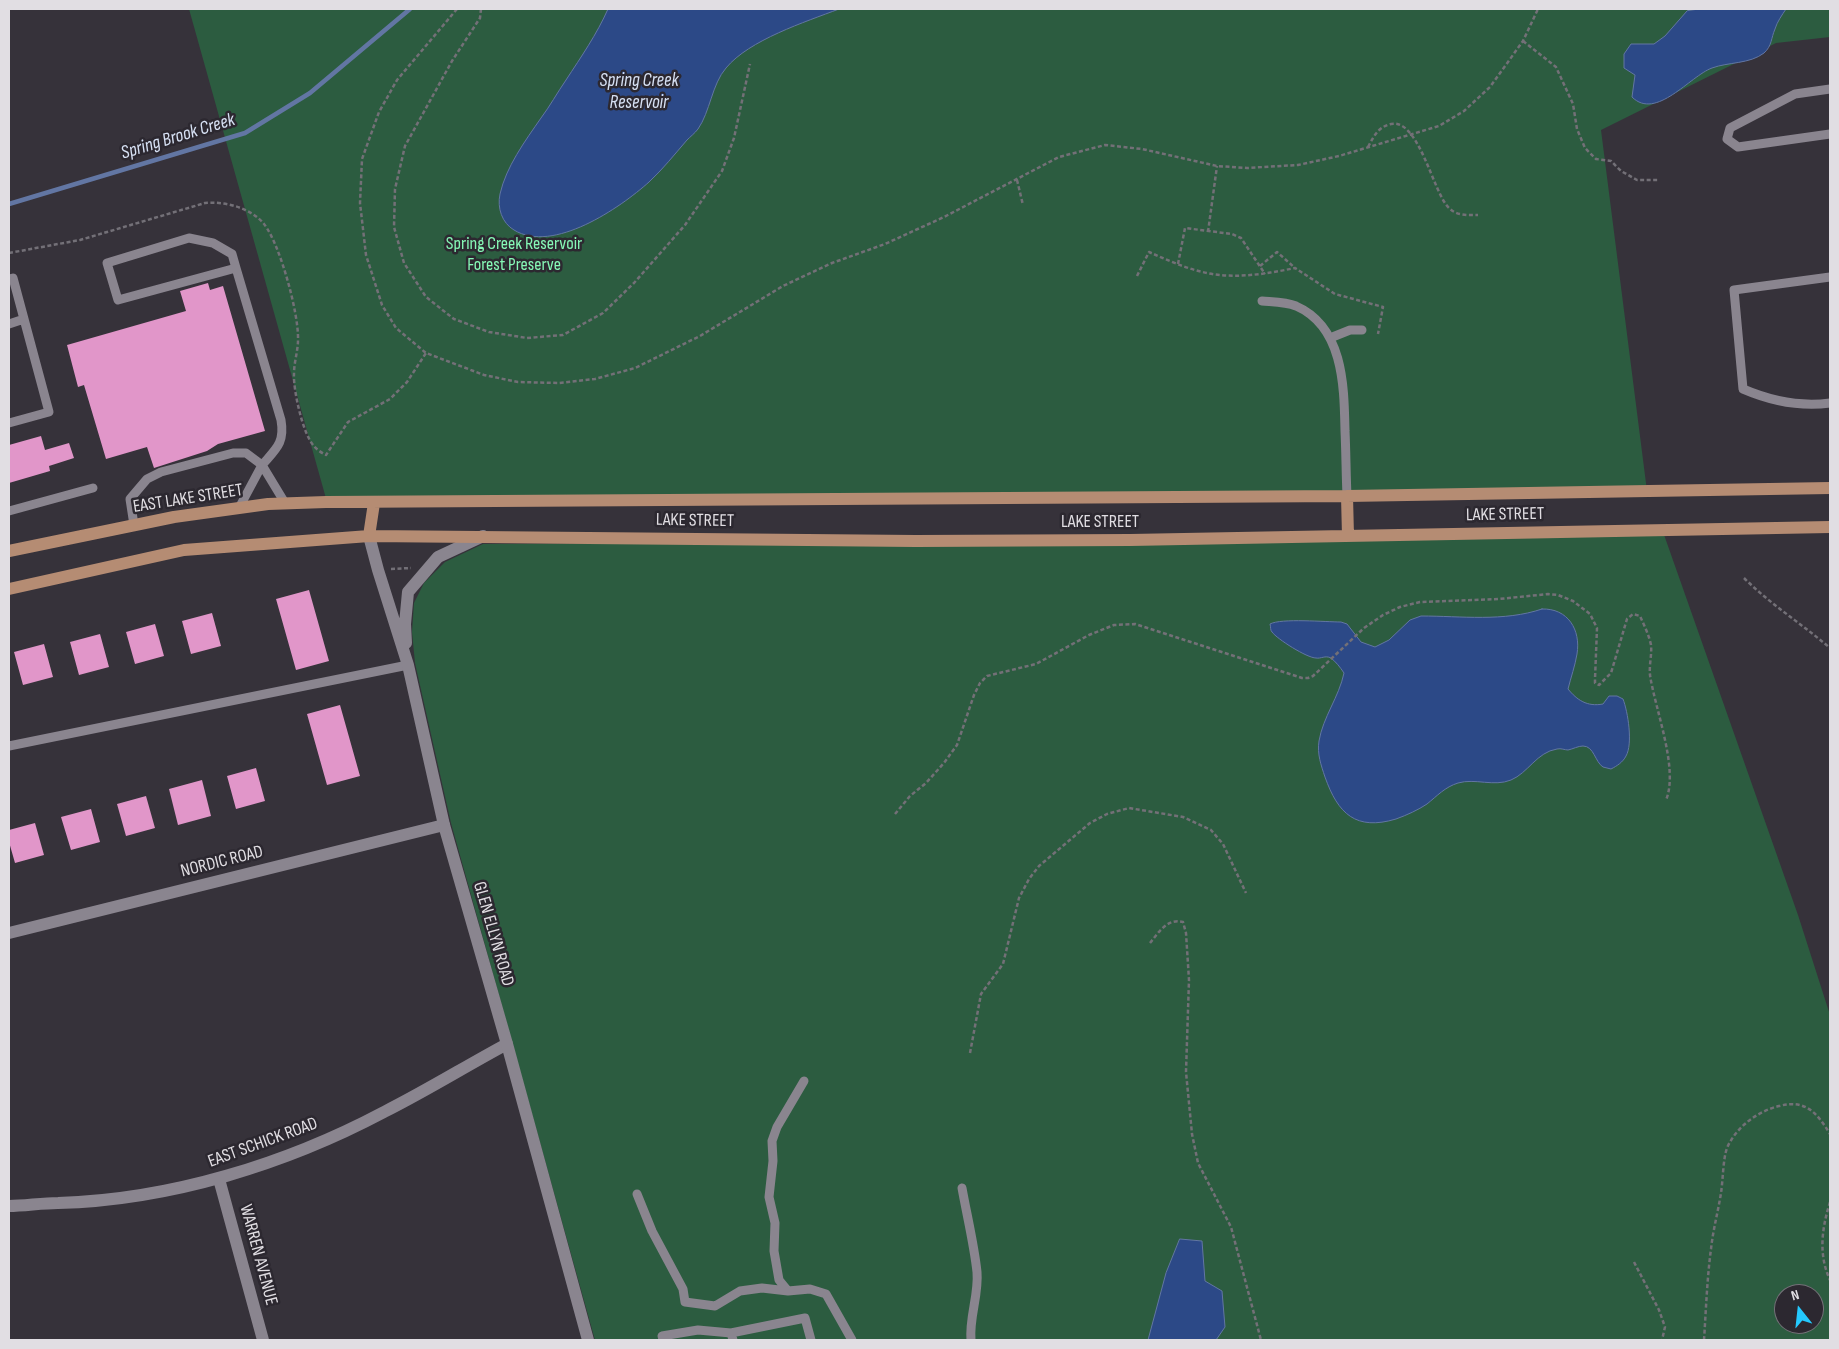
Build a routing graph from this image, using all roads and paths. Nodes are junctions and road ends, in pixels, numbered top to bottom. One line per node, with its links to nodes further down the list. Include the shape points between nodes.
1 (457, 9): 30 (path, via 397,80 379,112 362,159 360,203 366,255 382,305 396,328)
2 (481, 9): 5 (path, via 480,18 405,146 395,189 394,227 404,263 426,297 454,319 489,332 527,338 563,335 603,313 634,283 685,224 722,171 734,138)
3 (1538, 9): 4 (path)
4 (1523, 41): 7 (path, via 1490,87 1464,111 1439,126); 12 (path, via 1556,67 1573,104 1577,129 1585,148 1596,159 1611,161 1637,180)
5 (750, 64)
6 (1830, 88): 8 (lane, via 1795,94 1730,128 1727,138 1738,147)
7 (1412, 134): 9 (path); 9 (path, via 1400,124 1393,123 1377,131); 14 (path, via 1447,207 1461,215)
8 (1830, 134)
9 (1368, 148): 10 (path, via 1298,165)
10 (1217, 166): 11 (path, via 1142,149 1105,145 1059,157); 15 (path)
11 (1016, 179): 13 (path); 30 (path, via 944,217 783,286 700,336 627,370 595,379 559,383 518,382 484,375)
12 (1658, 180)
13 (1023, 205)
14 (1478, 216)
15 (1208, 232): 16 (path, via 1186,228); 17 (path, via 1241,238)
16 (1178, 264): 20 (path, via 1206,273); 21 (path, via 1149,252)
17 (1260, 266): 19 (path, via 1278,252); 20 (path)
18 (236, 268): 18 (lane, via 118,300 107,263 189,238 213,243 232,254); 34 (lane, via 283,434 278,447)
19 (1295, 268): 20 (path); 28 (path, via 1335,294 1383,307)
20 (1265, 274)
21 (1137, 276)
22 (1830, 277): 31 (lane, via 1734,290 1743,389 1764,398 1811,405)
23 (9, 279): 25 (lane, via 13,278)
24 (1262, 301): 29 (lane, via 1296,306 1311,315)
25 (24, 319): 26 (lane); 32 (lane, via 50,412)
26 (9, 324)
27 (1362, 330): 29 (lane, via 1350,330)
28 (1378, 334)
29 (1330, 338): 37 (lane, via 1338,359 1344,396)
30 (426, 354): 33 (path, via 407,382 390,399 348,422)
31 (1830, 403)
32 (9, 422)
33 (326, 455)
34 (262, 465): 38 (lane); 40 (lane); 42 (lane, via 246,453 233,452 161,472 147,479 130,499)
35 (94, 488): 41 (lane)
36 (1830, 488): 37 (main road, LAKE STREET)
37 (1347, 496): 39 (main road, LAKE STREET); 46 (main road)
38 (285, 503): 39 (main road, EAST LAKE STREET); 40 (main road, EAST LAKE STREET)
39 (374, 503): 44 (main road)
40 (240, 508): 42 (main road, EAST LAKE STREET)
41 (9, 511)
42 (134, 525): 47 (main road, EAST LAKE STREET)
43 (1830, 527): 46 (main road, LAKE STREET)
44 (369, 536): 45 (main road, LAKE STREET); 51 (main road, via 184,550); 53 (street, GLEN ELLYN ROAD)
45 (483, 536): 46 (main road, LAKE STREET, via 926,541); 53 (street, via 438,556 408,592 404,624)
46 (1348, 536)
47 (9, 551)
48 (412, 568): 49 (path)
49 (387, 570)
50 (1744, 578): 52 (path)
51 (9, 589)
52 (1830, 648)
53 (408, 666): 54 (lane); 57 (street, GLEN ELLYN ROAD)
54 (9, 746)
55 (1666, 800): 56 (path, via 1669,769 1650,674 1650,645 1640,616 1633,614 1627,619 1611,673 1599,685 1595,683 1597,628 1590,614 1572,601 1548,594 1420,602 1400,607 1364,628 1308,678 1134,624 1114,625 1036,664 987,676 974,695 958,745 926,784 910,796)
56 (895, 814)
57 (444, 825): 59 (street, NORDIC ROAD); 61 (street, GLEN ELLYN ROAD)
58 (1246, 893): 62 (path, via 1223,844 1211,830 1183,817 1129,808 1106,814 1090,823 1039,866 1019,898 1003,964 981,994)
59 (9, 933)
60 (1150, 943): 80 (path, via 1167,923 1183,922 1189,980 1186,1072 1192,1134 1198,1163 1231,1227)
61 (507, 1044): 65 (street, EAST SCHICK ROAD, via 383,1113 298,1151); 75 (street, GLEN ELLYN ROAD)
62 (970, 1053)
63 (804, 1081): 72 (lane, via 772,1141 769,1197 775,1223 774,1251 779,1280)
64 (1830, 1134): 82 (path, via 1813,1111 1799,1104 1765,1110 1734,1136 1727,1149 1711,1250)
65 (219, 1179): 69 (street, EAST SCHICK ROAD, via 113,1198); 74 (street, WARREN AVENUE)
66 (962, 1188): 79 (lane, via 977,1273)
67 (637, 1194): 72 (lane, via 652,1231 684,1289 685,1302 715,1306 740,1291 762,1288)
68 (1830, 1202): 71 (path, via 1822,1238 1822,1260)
69 (9, 1206)
70 (1634, 1262): 81 (path, via 1659,1310 1665,1327)
71 (1830, 1280)
72 (788, 1291): 78 (lane, via 810,1288 826,1294)
73 (732, 1337): 76 (lane, via 698,1330 662,1336); 77 (lane, via 805,1318)
74 (263, 1340)
75 (588, 1340)
76 (663, 1340)
77 (811, 1340)
78 (852, 1340)
79 (971, 1340)
80 (1261, 1340)
81 (1662, 1340)
82 (1704, 1340)

